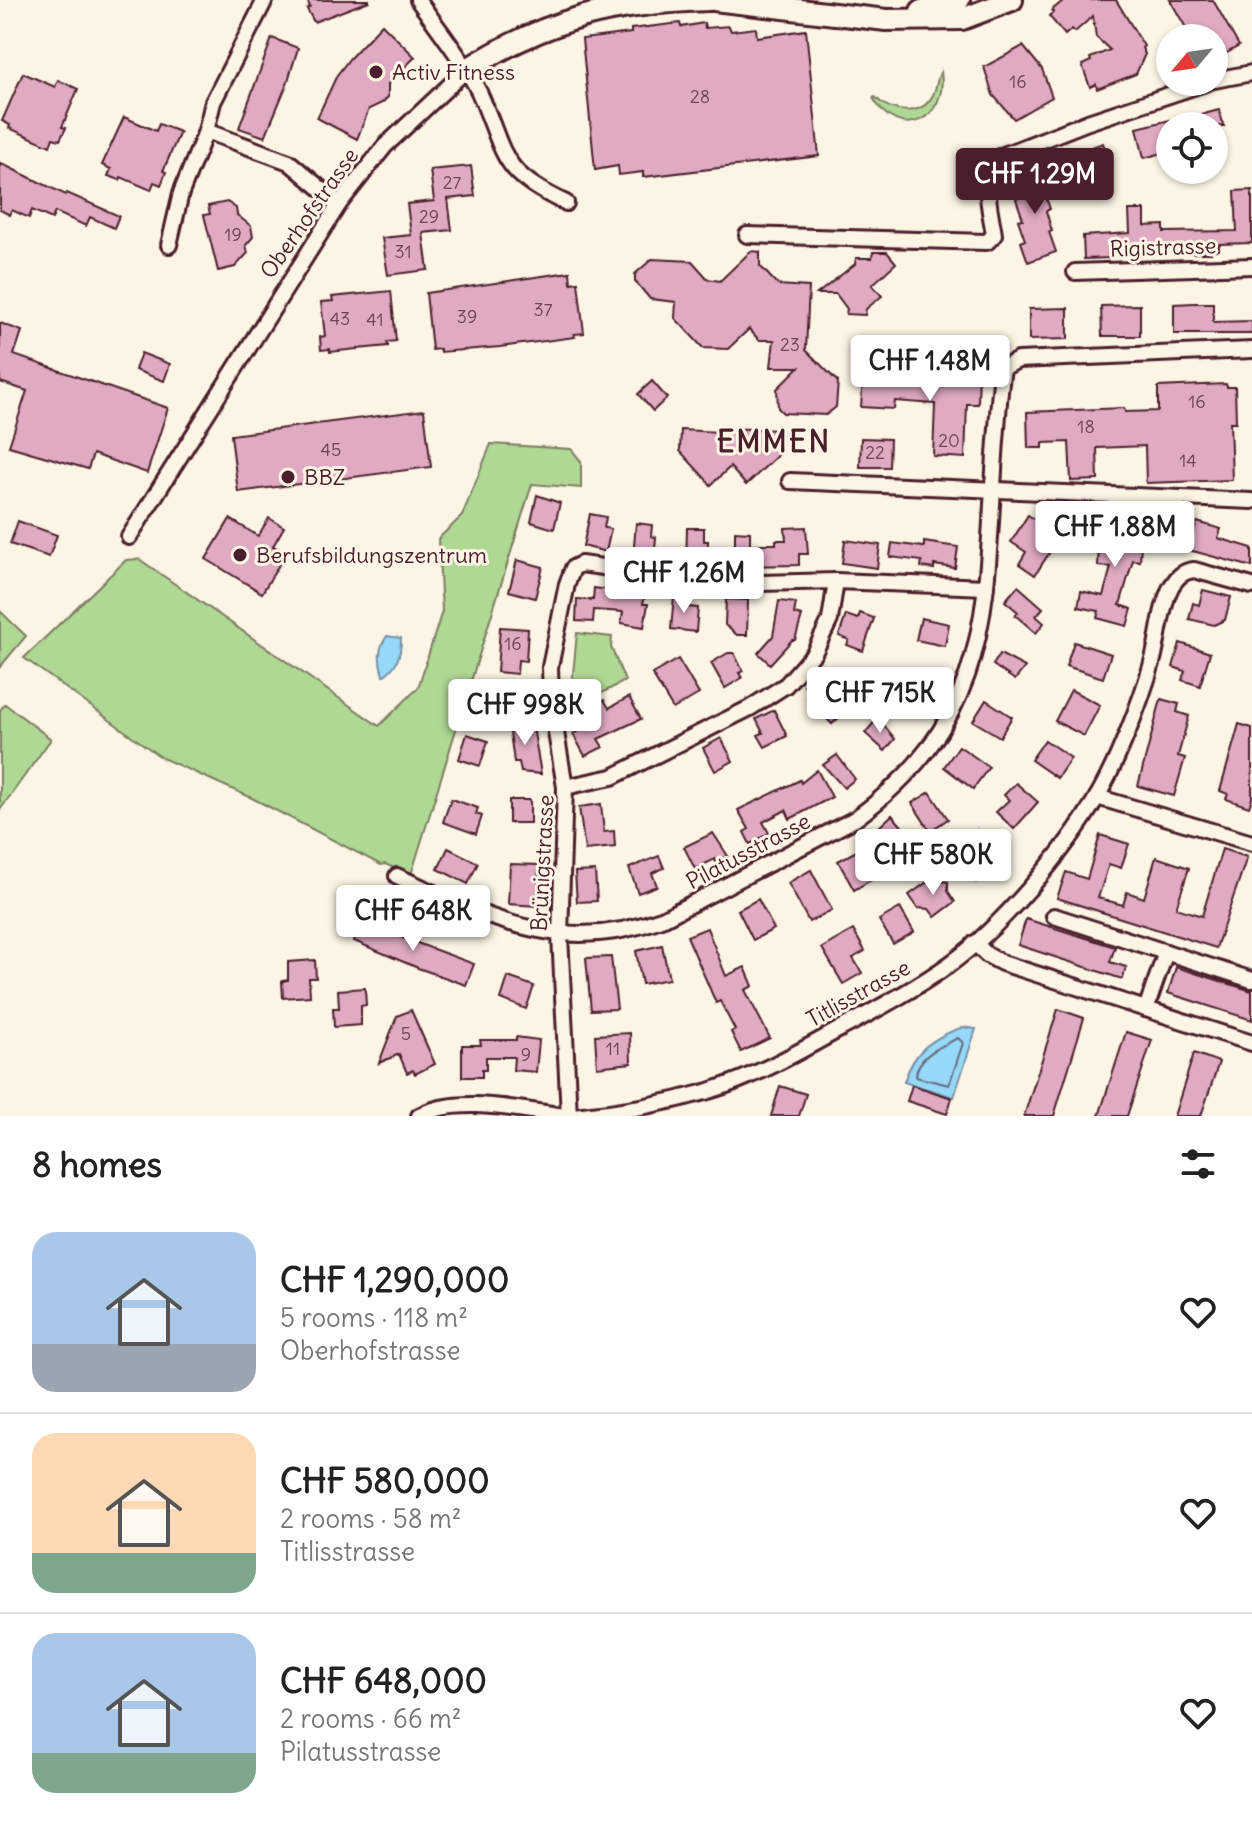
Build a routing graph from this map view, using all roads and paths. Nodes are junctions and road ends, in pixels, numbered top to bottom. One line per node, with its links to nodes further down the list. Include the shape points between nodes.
1 (265, 0): 11 (street, via 213,102)
2 (418, 0): 7 (street)
3 (711, 0): 6 (street, Oberhofstrasse); 7 (street, Oberhofstrasse, via 595,11 496,51)
4 (959, 0): 6 (street, Oberhofstrasse)
5 (1012, 0): 6 (street, Oberhofstrasse, via 962,19)
6 (886, 20)
7 (466, 70): 12 (street, via 503,155 528,183); 13 (street, Oberhofstrasse, via 385,146)
8 (1252, 73): 9 (street)
9 (1228, 77)
10 (1166, 96): 14 (street, via 1001,156 986,183 994,235 987,242)
11 (206, 131): 13 (street, via 289,162); 15 (street, via 181,193)
12 (566, 203)
13 (339, 204): 22 (street, Oberhofstrasse)
14 (747, 235)
15 (169, 245)
16 (1252, 266): 17 (street, Rigistrasse)
17 (1075, 272)
18 (1252, 350): 20 (street, Pilatusstrasse, via 1018,360 1003,368)
19 (790, 481): 20 (street)
20 (992, 490): 21 (street); 25 (street, Pilatusstrasse)
21 (1252, 501)
22 (129, 537)
23 (836, 581): 25 (street); 26 (street, Brünigstrasse, via 825,631 786,685 612,777); 26 (street, via 761,583 581,564 573,568 550,667)
24 (1252, 586): 27 (street, Titlisstrasse, via 1194,570 1178,577 1170,589 1151,666)
25 (986, 587): 31 (street, Pilatusstrasse, via 980,633 961,694 914,767 876,803 812,843 664,918 598,934)
26 (565, 787): 31 (street, Brünigstrasse)
27 (1097, 797): 28 (street); 32 (street, Titlisstrasse, via 1048,865)
28 (1252, 843)
29 (397, 876): 31 (street, Pilatusstrasse, via 490,918)
30 (1054, 916): 33 (street)
31 (560, 935): 39 (street, Brünigstrasse)
32 (975, 943): 35 (street, via 1002,963); 37 (street, Titlisstrasse, via 903,996 785,1059)
33 (1166, 952): 34 (street); 35 (street)
34 (1252, 980)
35 (1146, 1009): 36 (street)
36 (1252, 1043)
37 (646, 1112): 39 (street, Titlisstrasse)
38 (419, 1116): 39 (street, Titlisstrasse, via 454,1106)
39 (569, 1116)

